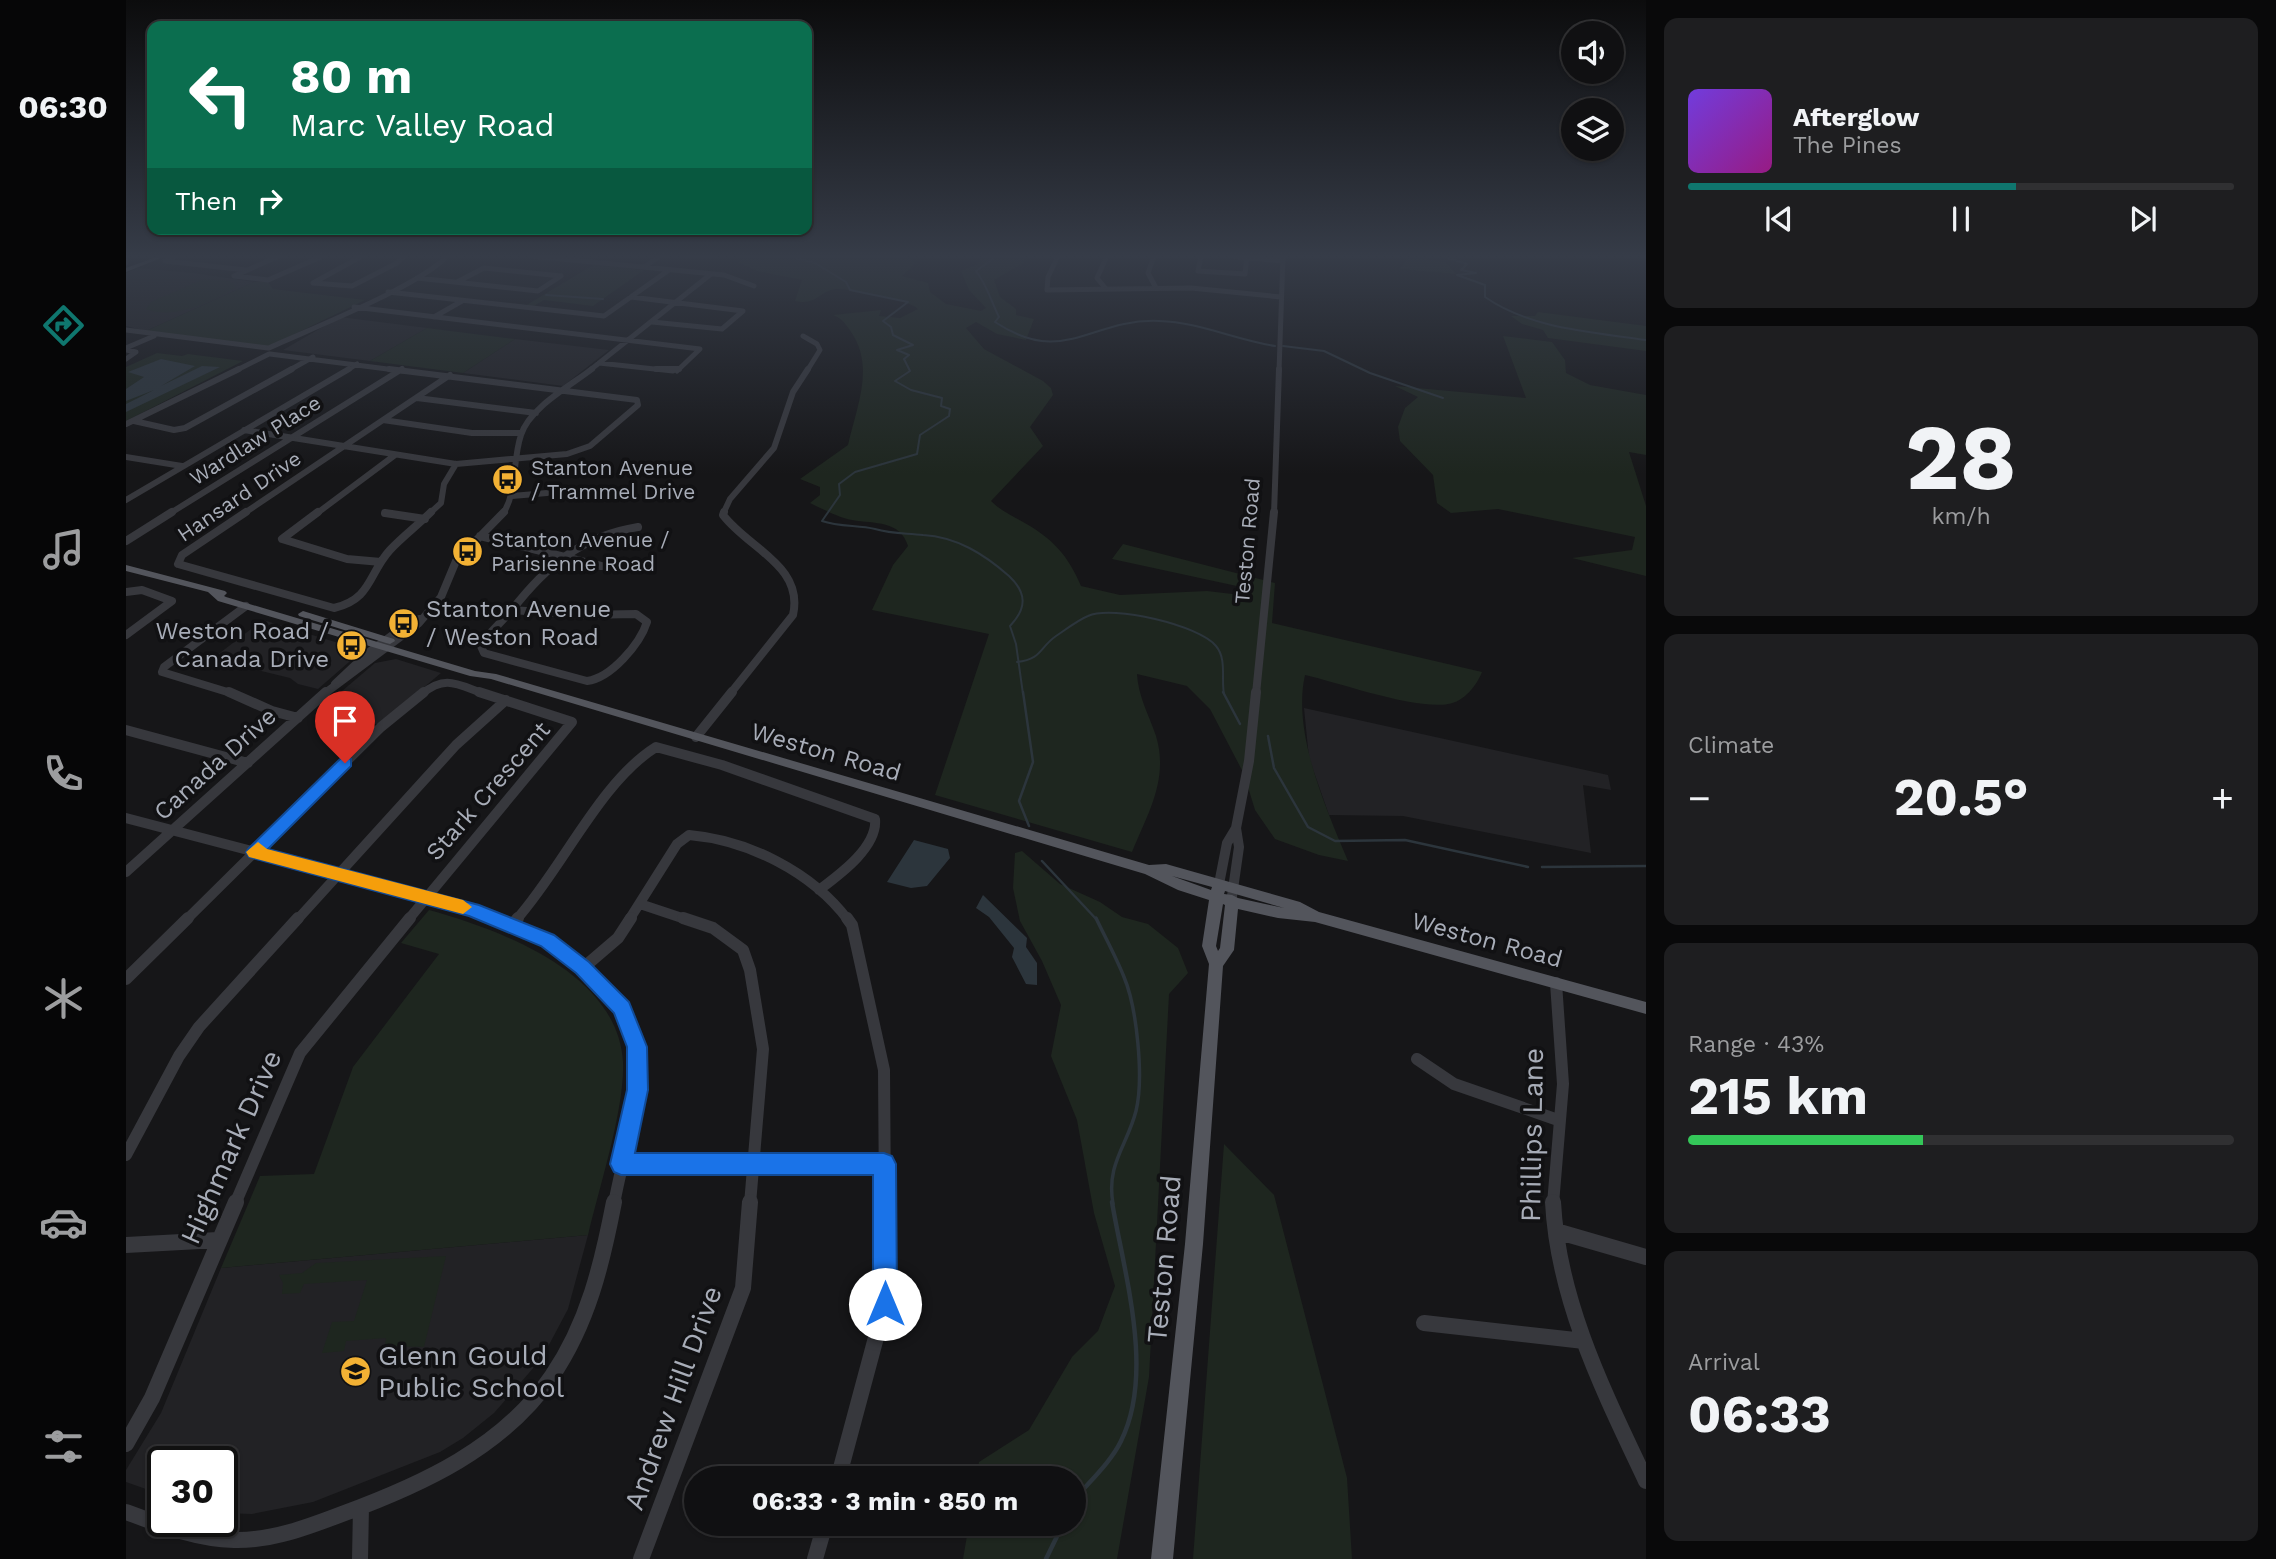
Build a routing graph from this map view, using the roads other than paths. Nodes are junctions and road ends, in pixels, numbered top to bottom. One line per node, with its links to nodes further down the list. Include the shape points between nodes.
1 (311, 329): 9 (street)
2 (529, 329): 8 (street)
3 (643, 329): 8 (street)
4 (1280, 329): 67 (street, Teston Road, via 1274,510 1249,761 1236,828 1238,847)
5 (126, 330): 6 (street)
6 (154, 336): 10 (street); 11 (street)
7 (803, 336): 59 (street, via 817,344 818,357 793,392 774,448 730,499 723,515 792,579 798,601 793,615)
8 (628, 341): 20 (street); 20 (street, via 697,348 700,352 677,371)
9 (285, 342): 12 (street); 13 (street)
10 (126, 349): 17 (street, via 136,352)
11 (251, 349): 13 (street); 14 (street)
12 (277, 350): 13 (street); 15 (street)
13 (269, 351): 14 (street); 15 (street); 18 (street)
14 (261, 352): 18 (street)
15 (288, 354): 16 (street)
16 (313, 357): 19 (street); 27 (street, via 185,428 166,429)
17 (126, 359)
18 (253, 359): 27 (street)
19 (358, 363): 21 (street); 29 (street)
20 (599, 363): 23 (street)
21 (402, 369): 22 (street); 31 (street, Wardlaw Place)
22 (450, 375): 23 (street); 24 (street)
23 (565, 390): 25 (street); 35 (street, via 637,400 638,405 590,446 567,454)
24 (417, 398): 25 (street); 26 (street)
25 (536, 413): 30 (street)
26 (383, 420): 30 (street, via 472,433); 32 (street)
27 (134, 421): 28 (street)
28 (126, 424)
29 (244, 430): 31 (street); 37 (street)
30 (521, 433): 35 (street)
31 (292, 438): 32 (street); 45 (street, Wardlaw Place)
32 (344, 447): 33 (street); 47 (street, Hansard Drive, via 181,555 177,564 334,608 350,604 366,590)
33 (396, 454): 36 (street); 47 (street, via 282,539 347,559)
34 (128, 459): 37 (street)
35 (517, 460): 36 (street); 39 (street)
36 (456, 464): 42 (street, Hansard Drive, via 444,484 441,503)
37 (182, 467): 40 (street)
38 (547, 493): 39 (street)
39 (512, 496): 44 (street, Canada Drive, via 502,516)
40 (126, 500)
41 (385, 513): 42 (street)
42 (425, 519): 47 (street, Hansard Drive)
43 (638, 527): 46 (street, via 594,535)
44 (480, 536): 46 (street); 55 (street, Canada Drive, via 456,561 441,597 419,623)
45 (126, 541)
46 (562, 556): 48 (street); 53 (street, via 534,579)
47 (381, 562)
48 (601, 566)
49 (126, 568): 51 (main road, Weston Road)
50 (126, 592): 54 (street, via 142,590 172,601)
51 (214, 592): 52 (main road, Weston Road); 55 (main road, Weston Road, via 232,593)
52 (246, 606): 55 (main road, Weston Road); 57 (street, via 162,672)
53 (512, 610): 53 (street, via 636,614 647,622 643,634 604,676 587,681 484,653 480,645)
54 (126, 635)
55 (387, 644): 57 (street, Canada Drive); 59 (main road, Weston Road, via 474,674)
56 (506, 700): 63 (street, Stark Crescent, via 445,681 435,683 382,727); 65 (street, via 456,745); 68 (street, Stark Crescent, via 565,718 572,725)
57 (298, 718): 60 (street, Canada Drive)
58 (126, 730): 60 (street)
59 (696, 737): 67 (main road, Weston Road, via 1149,870 1162,879)
60 (248, 763): 62 (street, Canada Drive)
61 (126, 818): 62 (street)
62 (172, 830): 63 (street); 64 (street, Canada Drive)
63 (255, 852): 65 (street); 72 (street)
64 (126, 872)
65 (338, 874): 68 (street); 77 (street, via 187,1042)
66 (819, 890): 69 (street, via 784,864 719,840 689,835 677,844); 70 (street, via 853,864 876,828 875,819 722,765 656,747 616,786); 80 (street, via 848,917 858,943 884,1070)
67 (1225, 892): 73 (main road, Weston Road, via 1298,917 1315,916); 96 (main road, Teston Road, via 1227,950 1216,964)
68 (426, 897): 70 (street); 82 (street, Highmark Drive, via 300,1053)
69 (640, 904): 71 (street, via 618,938); 79 (street, Andrew Hill Drive, via 713,928 743,950 763,1049)
70 (512, 925): 71 (street, via 548,940)
71 (583, 968): 78 (street, via 622,1008 637,1047 637,1090)
72 (126, 979)
73 (1556, 983): 74 (main road, Weston Road); 76 (street, Phillips Lane, via 1563,1083)
74 (1646, 1008)
75 (1417, 1059): 76 (street, via 1454,1084)
76 (1558, 1119): 81 (street, Phillips Lane, via 1552,1194)
77 (126, 1155)
78 (621, 1164): 79 (street); 90 (street, via 590,1299 570,1347 544,1384 478,1451 423,1483)
79 (755, 1164): 80 (street); 94 (street, Andrew Hill Drive, via 741,1296)
80 (884, 1164): 88 (street, via 883,1318)
81 (1556, 1231): 84 (street); 86 (street, Phillips Lane)
82 (218, 1240): 83 (street); 87 (street, Highmark Drive, via 152,1398)
83 (126, 1245)
84 (1646, 1257)
85 (1424, 1323): 86 (street)
86 (1584, 1341): 89 (street, Phillips Lane)
87 (126, 1444)
88 (842, 1466)
89 (1646, 1481)
90 (360, 1507): 91 (street, via 300,1530 248,1539 202,1536); 93 (street)
91 (126, 1512)
92 (822, 1536): 95 (street)
93 (360, 1559)
94 (641, 1559)
95 (816, 1559)
96 (1162, 1559)

